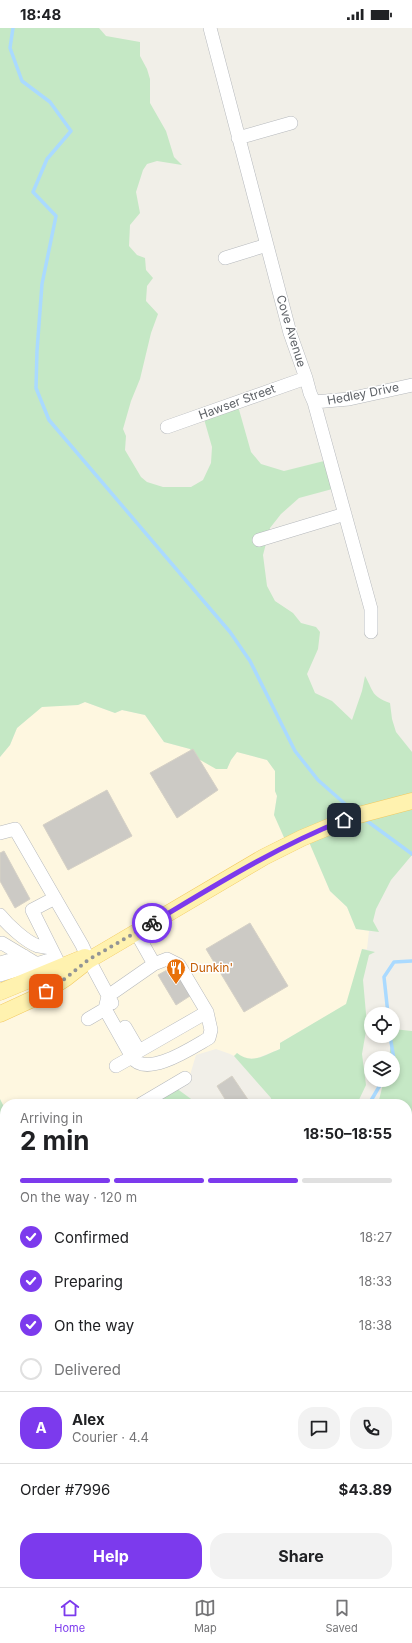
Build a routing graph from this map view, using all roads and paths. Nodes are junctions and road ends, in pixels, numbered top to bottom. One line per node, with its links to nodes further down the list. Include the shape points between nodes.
1 (210, 28): 3 (street, Cove Avenue)
2 (290, 123): 3 (street)
3 (238, 138): 4 (street, Cove Avenue)
4 (267, 245): 5 (street); 6 (street, Cove Avenue, via 290,333)
5 (225, 258)
6 (306, 378): 8 (street, Cove Avenue); 9 (street, Hawser Street)
7 (412, 385): 8 (street, Hedley Drive, via 349,399)
8 (314, 402): 10 (street, Cove Avenue)
9 (167, 427)
10 (345, 514): 11 (street); 12 (street, Cove Avenue, via 371,609)
11 (259, 540)
12 (371, 632)
13 (412, 801): 17 (main road, via 356,816 302,838 264,857)
14 (0, 834): 15 (street, via 15,829)
15 (55, 898): 20 (street, via 32,910); 21 (street)
16 (0, 916): 20 (street, via 27,939)
17 (136, 932): 21 (main road); 23 (street)
18 (0, 944): 19 (street)
19 (24, 956): 22 (street); 24 (street)
20 (55, 957): 21 (main road); 24 (main road)
21 (88, 958): 27 (street); 28 (main road, via 66,978)
22 (0, 964)
23 (154, 964): 27 (street); 30 (street, via 167,959 179,965)
24 (40, 969): 25 (street); 26 (main road)
25 (0, 976)
26 (0, 992)
27 (108, 996): 29 (street); 30 (street, via 139,1051)
28 (25, 1003): 31 (main road); 33 (main road)
29 (105, 1009): 32 (street); 34 (street)
30 (207, 1012): 34 (street, via 211,1030 209,1038 164,1062 141,1064)
31 (0, 1014)
32 (88, 1018)
33 (0, 1021)
34 (132, 1057): 35 (street)
35 (116, 1066)
36 (185, 1078): 37 (street)
37 (149, 1099)

